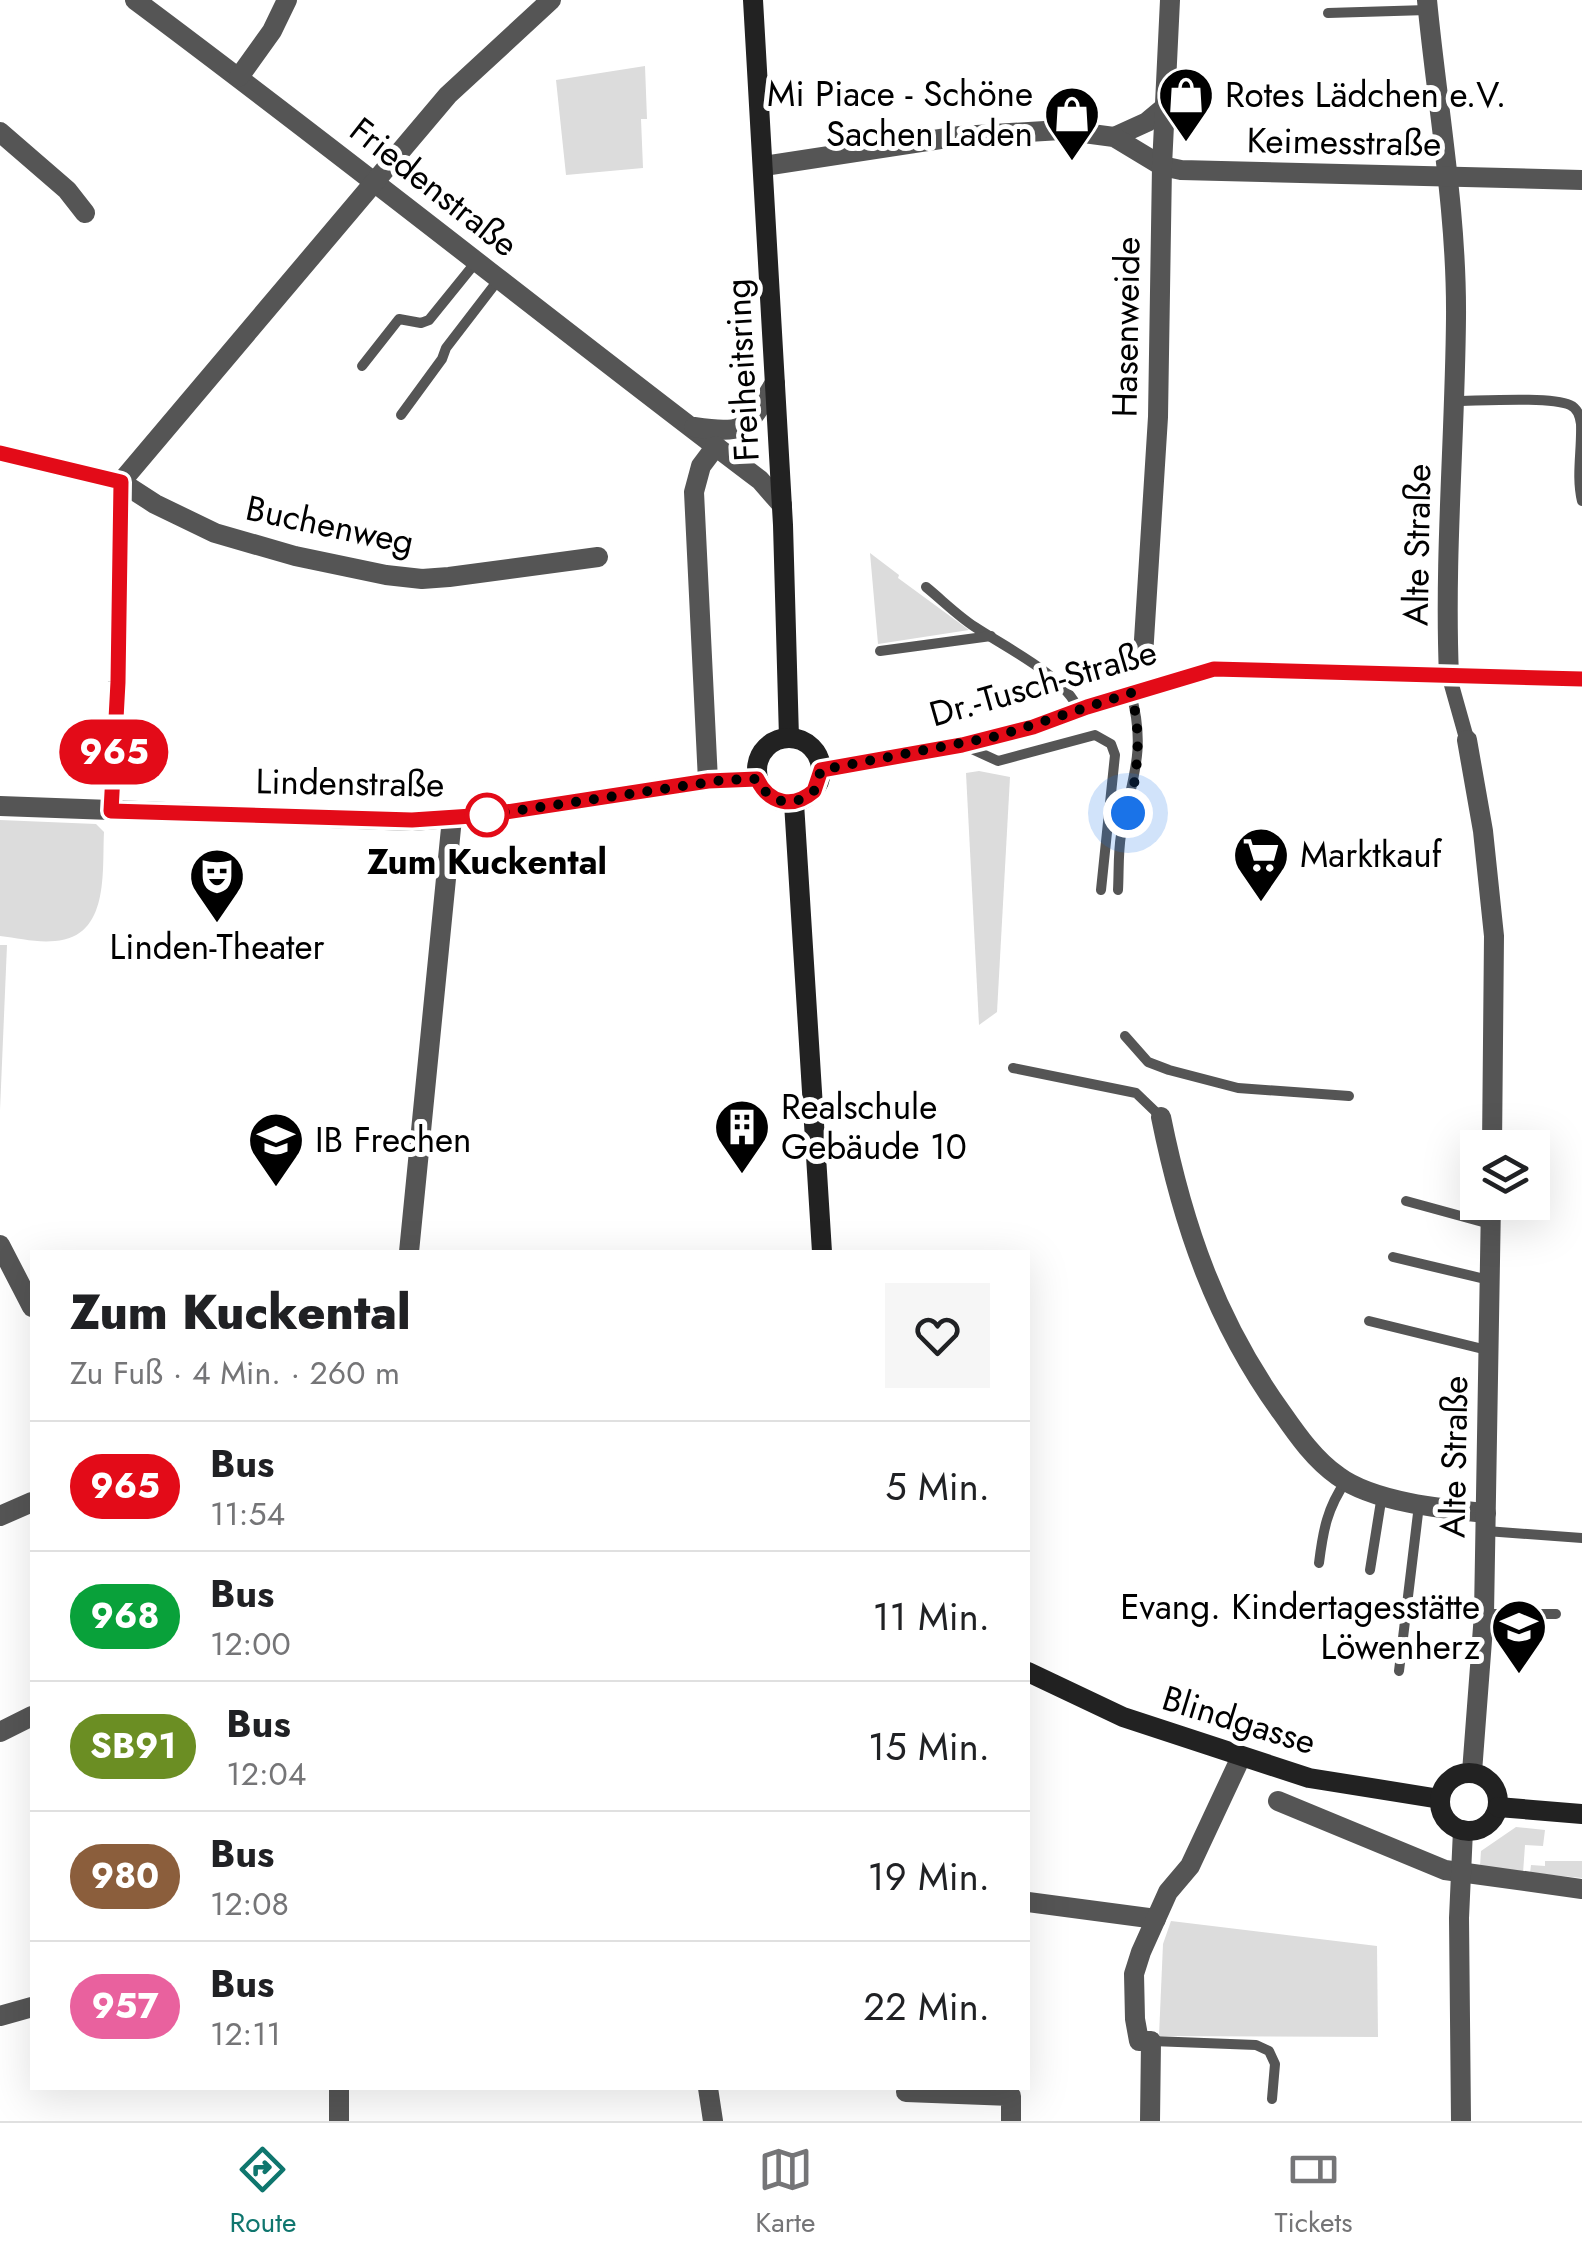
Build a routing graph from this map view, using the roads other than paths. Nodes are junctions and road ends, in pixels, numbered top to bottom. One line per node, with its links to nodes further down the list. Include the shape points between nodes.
1 (135, 0): 8 (street, Friedenstraße)
2 (287, 0): 8 (street)
3 (552, 0): 15 (street, via 452,91)
4 (753, 0): 12 (main road, Freiheitsring)
5 (1170, 0): 9 (street, Hasenweide)
6 (1428, 5): 7 (lane); 14 (street, Alte Straße)
7 (1328, 12)
8 (239, 78): 15 (street, Friedenstraße)
9 (1165, 107): 11 (street); 13 (street, Hasenweide)
10 (0, 133): 17 (street)
11 (1114, 137): 12 (street, Keimesstraße, via 1061,130 960,136); 13 (street, Keimesstraße)
12 (764, 166): 21 (main road, Freiheitsring)
13 (1162, 166): 14 (street, Keimesstraße); 34 (street, Hasenweide, via 1158,417)
14 (1446, 177): 16 (street, Keimesstraße); 22 (street, Alte Straße, via 1462,255)
15 (375, 180): 18 (street, Friedenstraße); 27 (street)
16 (1582, 180)
17 (85, 213)
18 (476, 262): 19 (street, Friedenstraße); 20 (lane, via 429,320 399,319)
19 (498, 279): 23 (lane); 24 (street, Friedenstraße)
20 (362, 366)
21 (775, 384): 24 (street, via 750,423 731,432); 29 (main road, Freiheitsring)
22 (1452, 401): 28 (lane, via 1541,402 1576,410); 35 (street, Alte Straße)
23 (401, 415)
24 (692, 427): 25 (street, Friedenstraße)
25 (716, 446): 29 (street, Friedenstraße); 44 (street, Freiheitsring, via 694,492)
26 (0, 453): 27 (street, Buchenweg)
27 (121, 482): 30 (street, Buchenweg, via 215,533 386,575 449,577); 47 (street)
28 (1582, 501)
29 (782, 505): 39 (main road, Freiheitsring)
30 (598, 557)
31 (926, 587): 32 (lane)
32 (991, 636): 33 (lane); 38 (lane, via 1072,694)
33 (880, 651)
34 (1144, 656)
35 (1449, 676): 36 (street, Dr.-Tusch-Straße); 37 (street, Dr.-Tusch-Straße, via 1214,669); 40 (street, Alte Straße)
36 (1582, 679)
37 (1131, 693): 38 (street, Dr.-Tusch-Straße); 50 (lane, via 1139,730)
38 (1078, 710): 41 (street, Dr.-Tusch-Straße)
39 (789, 738): 42 (main road, via 815,751); 43 (main road, via 763,750)
40 (1467, 740): 55 (street, Alte Straße, via 1494,936)
41 (962, 745): 42 (street, Dr.-Tusch-Straße); 49 (lane, via 998,761 1095,735 1111,744)
42 (821, 770): 45 (main road, via 814,791)
43 (757, 779): 44 (street, Lindenstraße); 45 (main road, via 775,800)
44 (708, 781): 48 (street, Lindenstraße)
45 (794, 802): 61 (main road)
46 (0, 806): 47 (street, Lindenstraße)
47 (111, 811): 48 (street, Lindenstraße)
48 (452, 818): 60 (street)
49 (1101, 890)
50 (1118, 890)
51 (1125, 1036): 53 (lane, via 1148,1062 1169,1070 1238,1088)
52 (1013, 1068): 54 (lane, via 1136,1093)
53 (1349, 1096)
54 (1160, 1117): 67 (street, via 1186,1226 1221,1311 1295,1433)
55 (1492, 1130)
56 (1406, 1201): 57 (lane)
57 (1460, 1209)
58 (1490, 1220): 63 (street, Alte Straße)
59 (0, 1245): 64 (street)
60 (409, 1250)
61 (822, 1250)
62 (1393, 1257): 63 (lane)
63 (1489, 1280): 66 (street, Alte Straße)
64 (30, 1303)
65 (1369, 1320): 66 (lane)
66 (1488, 1350): 72 (street, Alte Straße)
67 (1346, 1481): 68 (street); 74 (lane, via 1331,1503)
68 (1382, 1494): 70 (street); 75 (lane)
69 (30, 1503): 71 (street)
70 (1419, 1504): 72 (street); 78 (lane)
71 (0, 1516)
72 (1486, 1522): 73 (lane); 76 (street, Alte Straße)
73 (1582, 1538)
74 (1319, 1563)
75 (1370, 1570)
76 (1484, 1614): 77 (lane); 83 (street, Alte Straße)
77 (1556, 1614)
78 (1398, 1671)
79 (1030, 1673): 82 (main road, Blindgasse, via 1123,1717)
80 (30, 1717): 81 (street)
81 (0, 1732)
82 (1241, 1757): 84 (main road, Blindgasse, via 1310,1778); 92 (street, via 1190,1866)
83 (1472, 1772): 84 (main road, via 1450,1779); 86 (main road, via 1496,1788)
84 (1440, 1799): 88 (main road, via 1448,1822)
85 (1278, 1801): 89 (street, Blindgasse)
86 (1498, 1807): 87 (main road); 88 (main road, via 1482,1828)
87 (1582, 1814)
88 (1463, 1830): 89 (street)
89 (1460, 1871): 90 (street, Blindgasse); 104 (street)
90 (1582, 1889)
91 (1030, 1902): 92 (street)
92 (1156, 1919): 95 (street, via 1134,1974 1139,2040)
93 (30, 2008): 94 (street)
94 (0, 2016)
95 (1150, 2041): 99 (lane, via 1269,2051 1275,2064); 103 (street)
96 (339, 2090): 100 (street)
97 (708, 2090): 101 (street)
98 (906, 2092): 102 (street, via 1011,2096)
99 (1272, 2099)
100 (340, 2121)
101 (713, 2121)
102 (1011, 2121)
103 (1150, 2121)
104 (1461, 2121)

